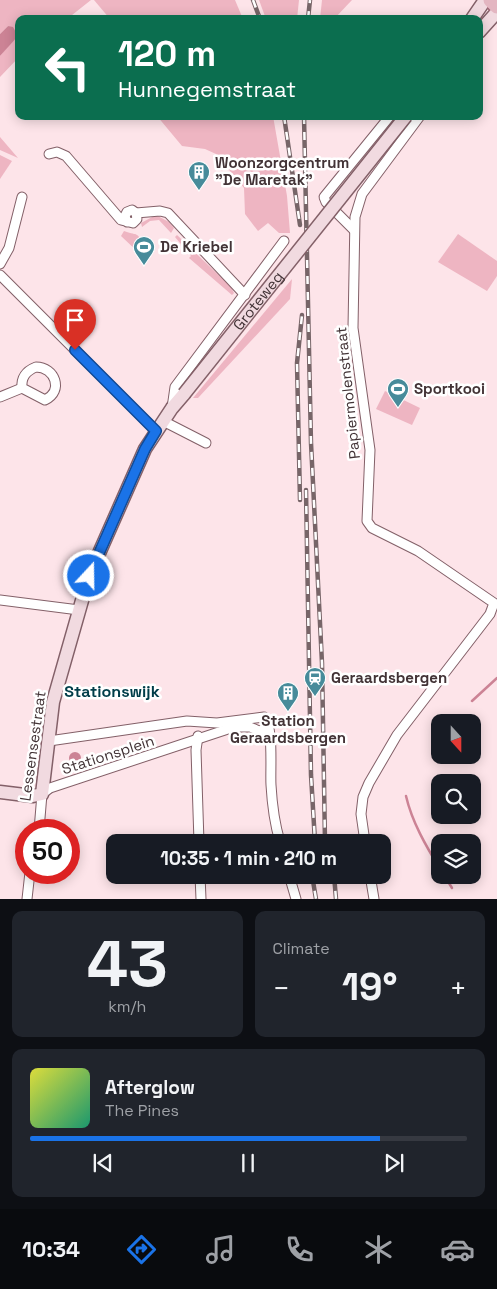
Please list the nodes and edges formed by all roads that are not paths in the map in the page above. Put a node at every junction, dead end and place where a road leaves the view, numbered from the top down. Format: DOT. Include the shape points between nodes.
graph roads {
  1 [pos="485,0"];
  2 [pos="491,0"];
  3 [pos="497,6"];
  4 [pos="497,12"];
  5 [pos="475,15"];
  6 [pos="483,28"];
  7 [pos="387,120"];
  8 [pos="403,120"];
  9 [pos="417,120"];
  10 [pos="49,154"];
  11 [pos="22,198"];
  12 [pos="354,230"];
  13 [pos="284,242"];
  14 [pos="0,264"];
  15 [pos="0,275"];
  16 [pos="245,295"];
  17 [pos="22,388"];
  18 [pos="184,394"];
  19 [pos="0,397"];
  20 [pos="172,408"];
  21 [pos="159,426"];
  22 [pos="206,443"];
  23 [pos="0,600"];
  24 [pos="496,604"];
  25 [pos="79,610"];
  26 [pos="257,717"];
  27 [pos="240,720"];
  28 [pos="182,722"];
  29 [pos="264,730"];
  30 [pos="196,740"];
  31 [pos="49,741"];
  32 [pos="184,744"];
  33 [pos="0,792"];
  34 [pos="42,794"];
  35 [pos="39,819"];
  36 [pos="199,834"];
  37 [pos="279,834"];
  38 [pos="364,834"];
  39 [pos="29,884"];
  40 [pos="200,884"];
  41 [pos="292,884"];
  42 [pos="372,884"];
  43 [pos="27,899"];
  44 [pos="201,899"];
  45 [pos="296,899"];
  46 [pos="374,899"];
  1 -- 5 [label="main road"];
  2 -- 3 [label="main road"];
  4 -- 6 [label="main road"];
  7 -- 12 [label="street" via="324,197"];
  8 -- 18 [label="main road, Groteweg, bridge"];
  9 -- 12 [label="street" via="362,194"];
  10 -- 16 [label="street, Groteweg" via="57,152 66,156 115,214 168,213"];
  11 -- 14 [label="street" via="8,248"];
  12 -- 24 [label="street, Papiermolenstraat" via="355,355 370,450 367,521 372,528 438,563"];
  13 -- 16 [label="street, Groteweg"];
  15 -- 21 [label="street"];
  16 -- 20 [label="street, Groteweg" via="175,387"];
  17 -- 17 [label="street" via="26,372 36,367 51,372 56,388 45,400"];
  17 -- 19 [label="street"];
  18 -- 20 [label="main road, Lessensestraat"];
  20 -- 21 [label="main road, Lessensestraat"];
  21 -- 22 [label="street"];
  21 -- 25 [label="main road, Lessensestraat" via="145,449 102,545"];
  23 -- 25 [label="street"];
  24 -- 38 [label="street, Papiermolenstraat" via="397,735 369,783 361,814"];
  25 -- 31 [label="main road, Lessensestraat" via="53,702"];
  26 -- 27 [label="street, Stationsplein"];
  26 -- 29 [label="street" via="264,717"];
  26 -- 29 [label="street" via="252,722"];
  27 -- 28 [label="street, Stationsplein"];
  27 -- 30 [label="street, Stationsplein" via="204,731"];
  28 -- 31 [label="street, Stationsplein"];
  28 -- 32 [label="street" via="192,732"];
  29 -- 30 [label="street, Stationsplein" via="234,727"];
  29 -- 37 [label="street"];
  30 -- 32 [label="street, Stationsplein"];
  30 -- 36 [label="street"];
  31 -- 34 [label="main road, Lessensestraat"];
  32 -- 34 [label="street, Stationsplein" via="50,788"];
  33 -- 34 [label="main road"];
  34 -- 35 [label="street, Lessensestraat"];
  39 -- 43 [label="street"];
  40 -- 44 [label="street"];
  41 -- 45 [label="street"];
  42 -- 46 [label="street"];
}
